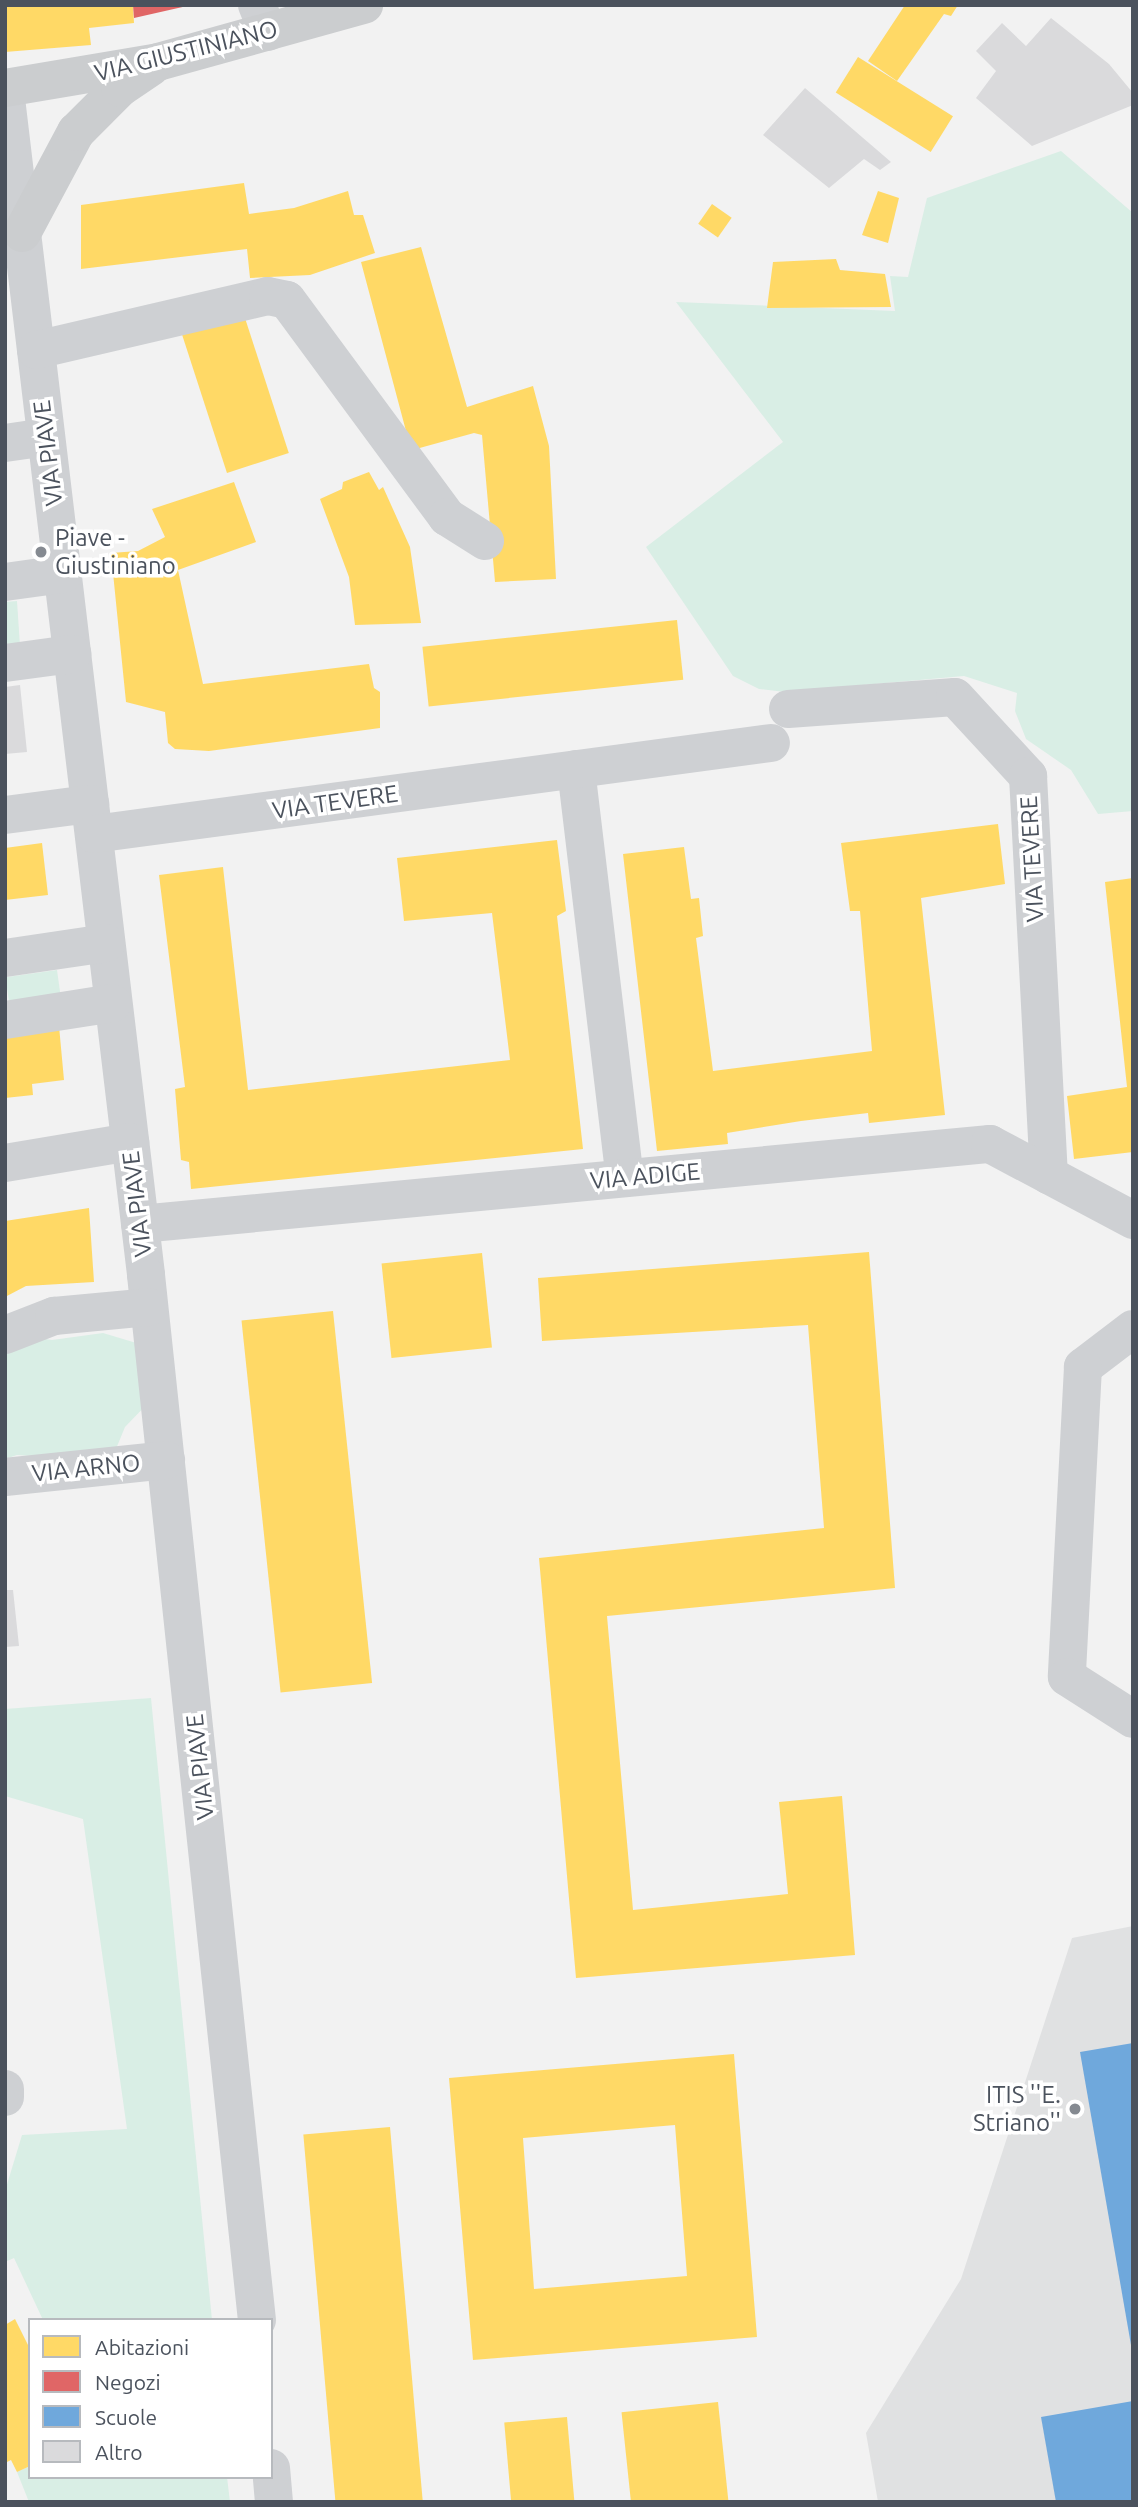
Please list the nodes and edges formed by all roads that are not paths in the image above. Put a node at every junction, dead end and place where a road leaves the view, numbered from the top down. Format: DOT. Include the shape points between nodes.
graph roads {
  1 [pos="333,10"];
  2 [pos="262,18"];
  3 [pos="158,61"];
  4 [pos="5,89"];
  5 [pos="23,233"];
  6 [pos="36,350"];
  7 [pos="46,437"];
  8 [pos="5,443"];
  9 [pos="485,541"];
  10 [pos="63,574"];
  11 [pos="5,582"];
  12 [pos="72,654"];
  13 [pos="5,663"];
  14 [pos="788,709"];
  15 [pos="771,743"];
  16 [pos="576,769"];
  17 [pos="5,814"];
  18 [pos="92,819"];
  19 [pos="106,943"];
  20 [pos="5,958"];
  21 [pos="113,1003"];
  22 [pos="5,1020"];
  23 [pos="130,1142"];
  24 [pos="5,1163"];
  25 [pos="1049,1175"];
  26 [pos="625,1178"];
  27 [pos="1133,1220"];
  28 [pos="140,1224"];
  29 [pos="149,1307"];
  30 [pos="1133,1329"];
  31 [pos="5,1335"];
  32 [pos="166,1460"];
  33 [pos="5,1477"];
  34 [pos="1133,1719"];
  35 [pos="5,2089"];
  36 [pos="5,2097"];
  37 [pos="257,2318"];
  38 [pos="272,2479"];
  39 [pos="274,2502"];
  1 -- 2 [label="main road, VIA GIUSTINIANO"];
  2 -- 3 [label="main road, VIA GIUSTINIANO"];
  3 -- 4 [label="main road, VIA GIUSTINIANO"];
  3 -- 5 [label="main road" via="120,88 76,132"];
  4 -- 5 [label="street, VIA PIAVE"];
  5 -- 6 [label="street, VIA PIAVE"];
  6 -- 7 [label="street, VIA PIAVE"];
  6 -- 9 [label="street" via="268,296 288,300 447,517"];
  7 -- 8 [label="street"];
  7 -- 10 [label="street, VIA PIAVE"];
  10 -- 11 [label="street"];
  10 -- 12 [label="street, VIA PIAVE"];
  12 -- 13 [label="street"];
  12 -- 18 [label="street, VIA PIAVE"];
  14 -- 25 [label="street, VIA TEVERE" via="955,697 1028,776"];
  15 -- 16 [label="street, VIA TEVERE"];
  16 -- 18 [label="street, VIA TEVERE"];
  16 -- 26 [label="street"];
  17 -- 18 [label="street, VIA TEVERE"];
  18 -- 19 [label="street, VIA PIAVE"];
  19 -- 20 [label="street"];
  19 -- 21 [label="street, VIA PIAVE"];
  21 -- 22 [label="street"];
  21 -- 23 [label="street, VIA PIAVE"];
  23 -- 24 [label="street"];
  23 -- 28 [label="street, VIA PIAVE"];
  25 -- 26 [label="street, VIA ADIGE" via="990,1144"];
  25 -- 27 [label="street, VIA ADIGE"];
  26 -- 28 [label="street, VIA ADIGE"];
  28 -- 29 [label="street, VIA PIAVE"];
  29 -- 31 [label="street" via="54,1316"];
  29 -- 32 [label="street, VIA PIAVE"];
  30 -- 34 [label="street" via="1083,1367 1067,1677"];
  32 -- 33 [label="street, VIA ARNO"];
  32 -- 37 [label="street, VIA PIAVE"];
  35 -- 36 [label="street"];
  38 -- 39 [label="street"];
}
